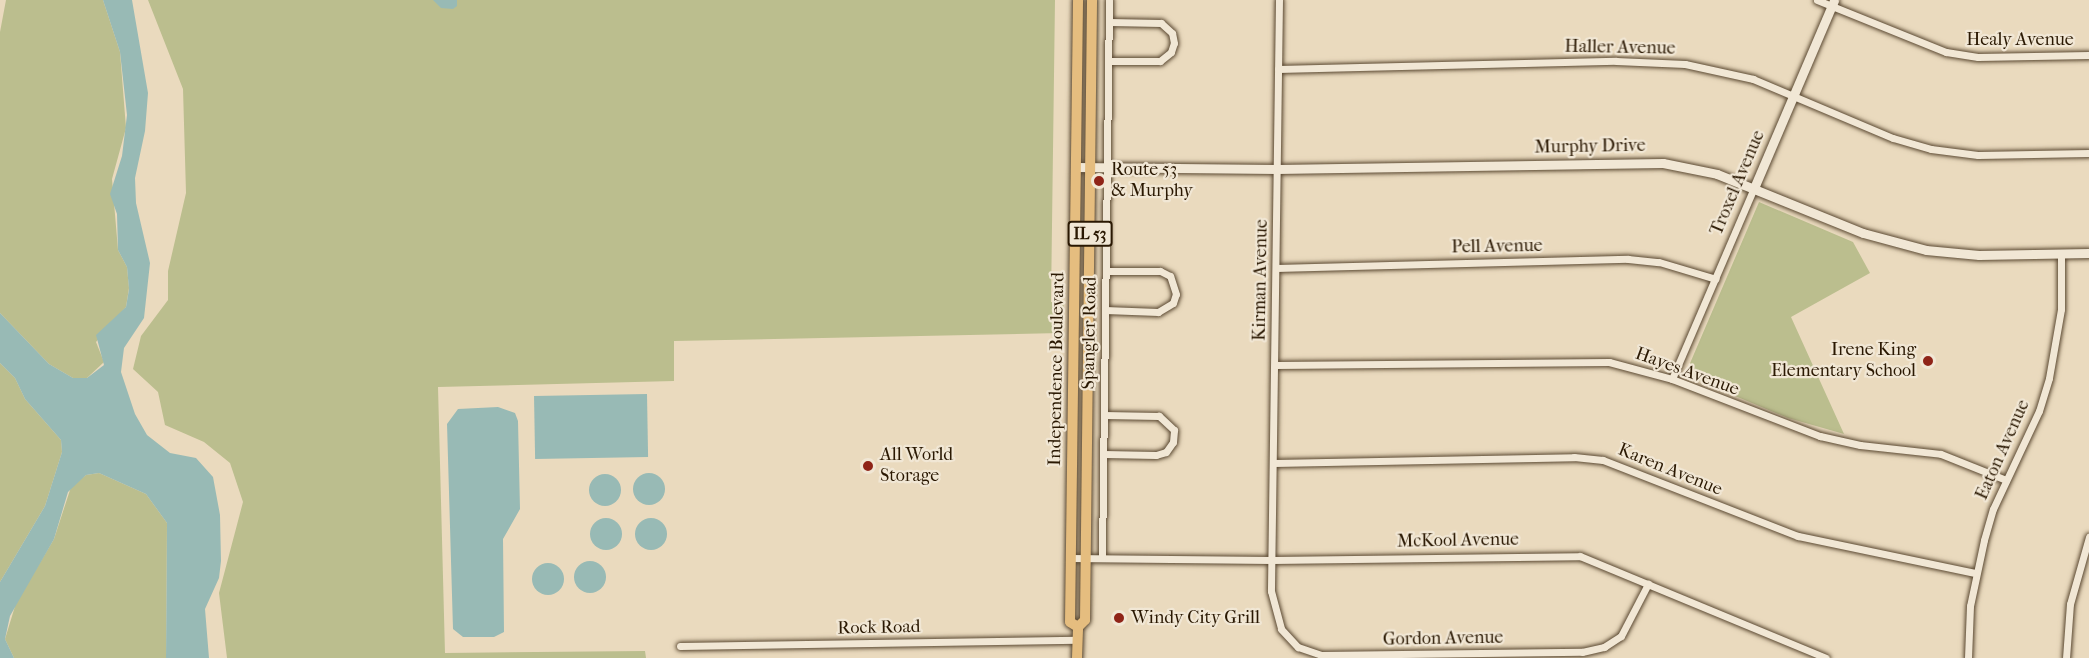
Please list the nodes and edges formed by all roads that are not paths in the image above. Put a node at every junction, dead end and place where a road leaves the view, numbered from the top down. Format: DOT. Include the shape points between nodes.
graph roads {
  1 [pos="1078,0"];
  2 [pos="1092,0"];
  3 [pos="1109,0"];
  4 [pos="1279,0"];
  5 [pos="1817,0"];
  6 [pos="1833,3"];
  7 [pos="1108,22"];
  8 [pos="2089,55"];
  9 [pos="1108,61"];
  10 [pos="1278,69"];
  11 [pos="1793,96"];
  12 [pos="2089,153"];
  13 [pos="1076,167"];
  14 [pos="1091,167"];
  15 [pos="1107,167"];
  16 [pos="1277,169"];
  17 [pos="1755,189"];
  18 [pos="2089,253"];
  19 [pos="2061,254"];
  20 [pos="1276,268"];
  21 [pos="1106,271"];
  22 [pos="1716,279"];
  23 [pos="1105,310"];
  24 [pos="1275,365"];
  25 [pos="1672,379"];
  26 [pos="1104,414"];
  27 [pos="1104,454"];
  28 [pos="1274,463"];
  29 [pos="2006,480"];
  30 [pos="2089,537"];
  31 [pos="1071,558"];
  32 [pos="1086,558"];
  33 [pos="1102,558"];
  34 [pos="1272,560"];
  35 [pos="1975,573"];
  36 [pos="1648,584"];
  37 [pos="1078,627"];
  38 [pos="1077,640"];
  39 [pos="680,646"];
  40 [pos="1077,658"];
  41 [pos="1826,658"];
  42 [pos="1968,658"];
  43 [pos="2066,658"];
  1 -- 13 [label="main road, Independence Boulevard / IL 53"];
  2 -- 14 [label="main road, Independence Boulevard / IL 53"];
  3 -- 7 [label="street, Spangler Road"];
  4 -- 10 [label="street, Kirman Avenue"];
  5 -- 6 [label="street, Healy Avenue"];
  6 -- 8 [label="street, Healy Avenue" via="1946,52 1978,57"];
  6 -- 11 [label="street, Troxel Avenue"];
  7 -- 9 [label="street, Spangler Road"];
  7 -- 9 [label="street" via="1161,23 1169,29 1174,43 1171,52 1160,61"];
  9 -- 15 [label="street, Spangler Road"];
  10 -- 11 [label="street, Haller Avenue" via="1652,61 1731,73"];
  10 -- 16 [label="street, Kirman Avenue"];
  11 -- 12 [label="street, Haller Avenue" via="1893,138 1931,149 1978,155"];
  11 -- 17 [label="street, Troxel Avenue"];
  13 -- 14 [label="street, Murphy Drive"];
  13 -- 31 [label="main road, Independence Boulevard / IL 53"];
  14 -- 15 [label="street, Murphy Drive"];
  14 -- 32 [label="main road, Independence Boulevard / IL 53"];
  15 -- 16 [label="street, Murphy Drive"];
  15 -- 21 [label="street, Spangler Road"];
  16 -- 17 [label="street, Murphy Drive" via="1645,162 1694,168"];
  16 -- 20 [label="street, Kirman Avenue"];
  17 -- 19 [label="street, Murphy Drive" via="1863,233 1917,248 1979,255"];
  17 -- 22 [label="street, Troxel Avenue"];
  18 -- 19 [label="street, Murphy Drive"];
  19 -- 29 [label="street, Eaton Avenue" via="2061,309 2049,378 2039,411"];
  20 -- 22 [label="street, Pell Avenue" via="1628,259 1659,262"];
  20 -- 24 [label="street, Kirman Avenue"];
  21 -- 23 [label="street, Spangler Road"];
  21 -- 23 [label="street" via="1160,271 1170,276 1176,294 1173,303 1158,312"];
  22 -- 25 [label="street, Troxel Avenue"];
  23 -- 26 [label="street, Spangler Road"];
  24 -- 25 [label="street, Hayes Avenue" via="1576,360 1628,366"];
  24 -- 28 [label="street, Kirman Avenue"];
  25 -- 29 [label="street, Hayes Avenue" via="1811,434 1860,445 1941,454"];
  26 -- 27 [label="street, Spangler Road"];
  26 -- 27 [label="street" via="1159,416 1174,430 1173,442 1166,452"];
  27 -- 33 [label="street, Spangler Road"];
  28 -- 34 [label="street, Kirman Avenue"];
  28 -- 35 [label="street, Karen Avenue" via="1574,457 1603,460 1806,538"];
  29 -- 35 [label="street, Eaton Avenue" via="1993,509"];
  30 -- 43 [label="street" via="2070,604"];
  31 -- 32 [label="street, McKool Avenue"];
  31 -- 37 [label="main road, Independence Boulevard / IL 53" via="1070,622"];
  32 -- 33 [label="street, McKool Avenue"];
  32 -- 37 [label="main road, Independence Boulevard / IL 53" via="1085,620"];
  33 -- 34 [label="street, McKool Avenue"];
  34 -- 36 [label="street, McKool Avenue" via="1564,555 1591,560"];
  34 -- 36 [label="street, Gordon Avenue" via="1273,608 1281,629 1298,647 1321,655 1593,650 1614,642 1627,630"];
  35 -- 42 [label="street, Eaton Avenue"];
  36 -- 41 [label="street, McKool Avenue"];
  37 -- 38 [label="main road, Independence Boulevard / IL 53"];
  38 -- 39 [label="street, Rock Road"];
  38 -- 40 [label="main road, Independence Boulevard / IL 53"];
}
